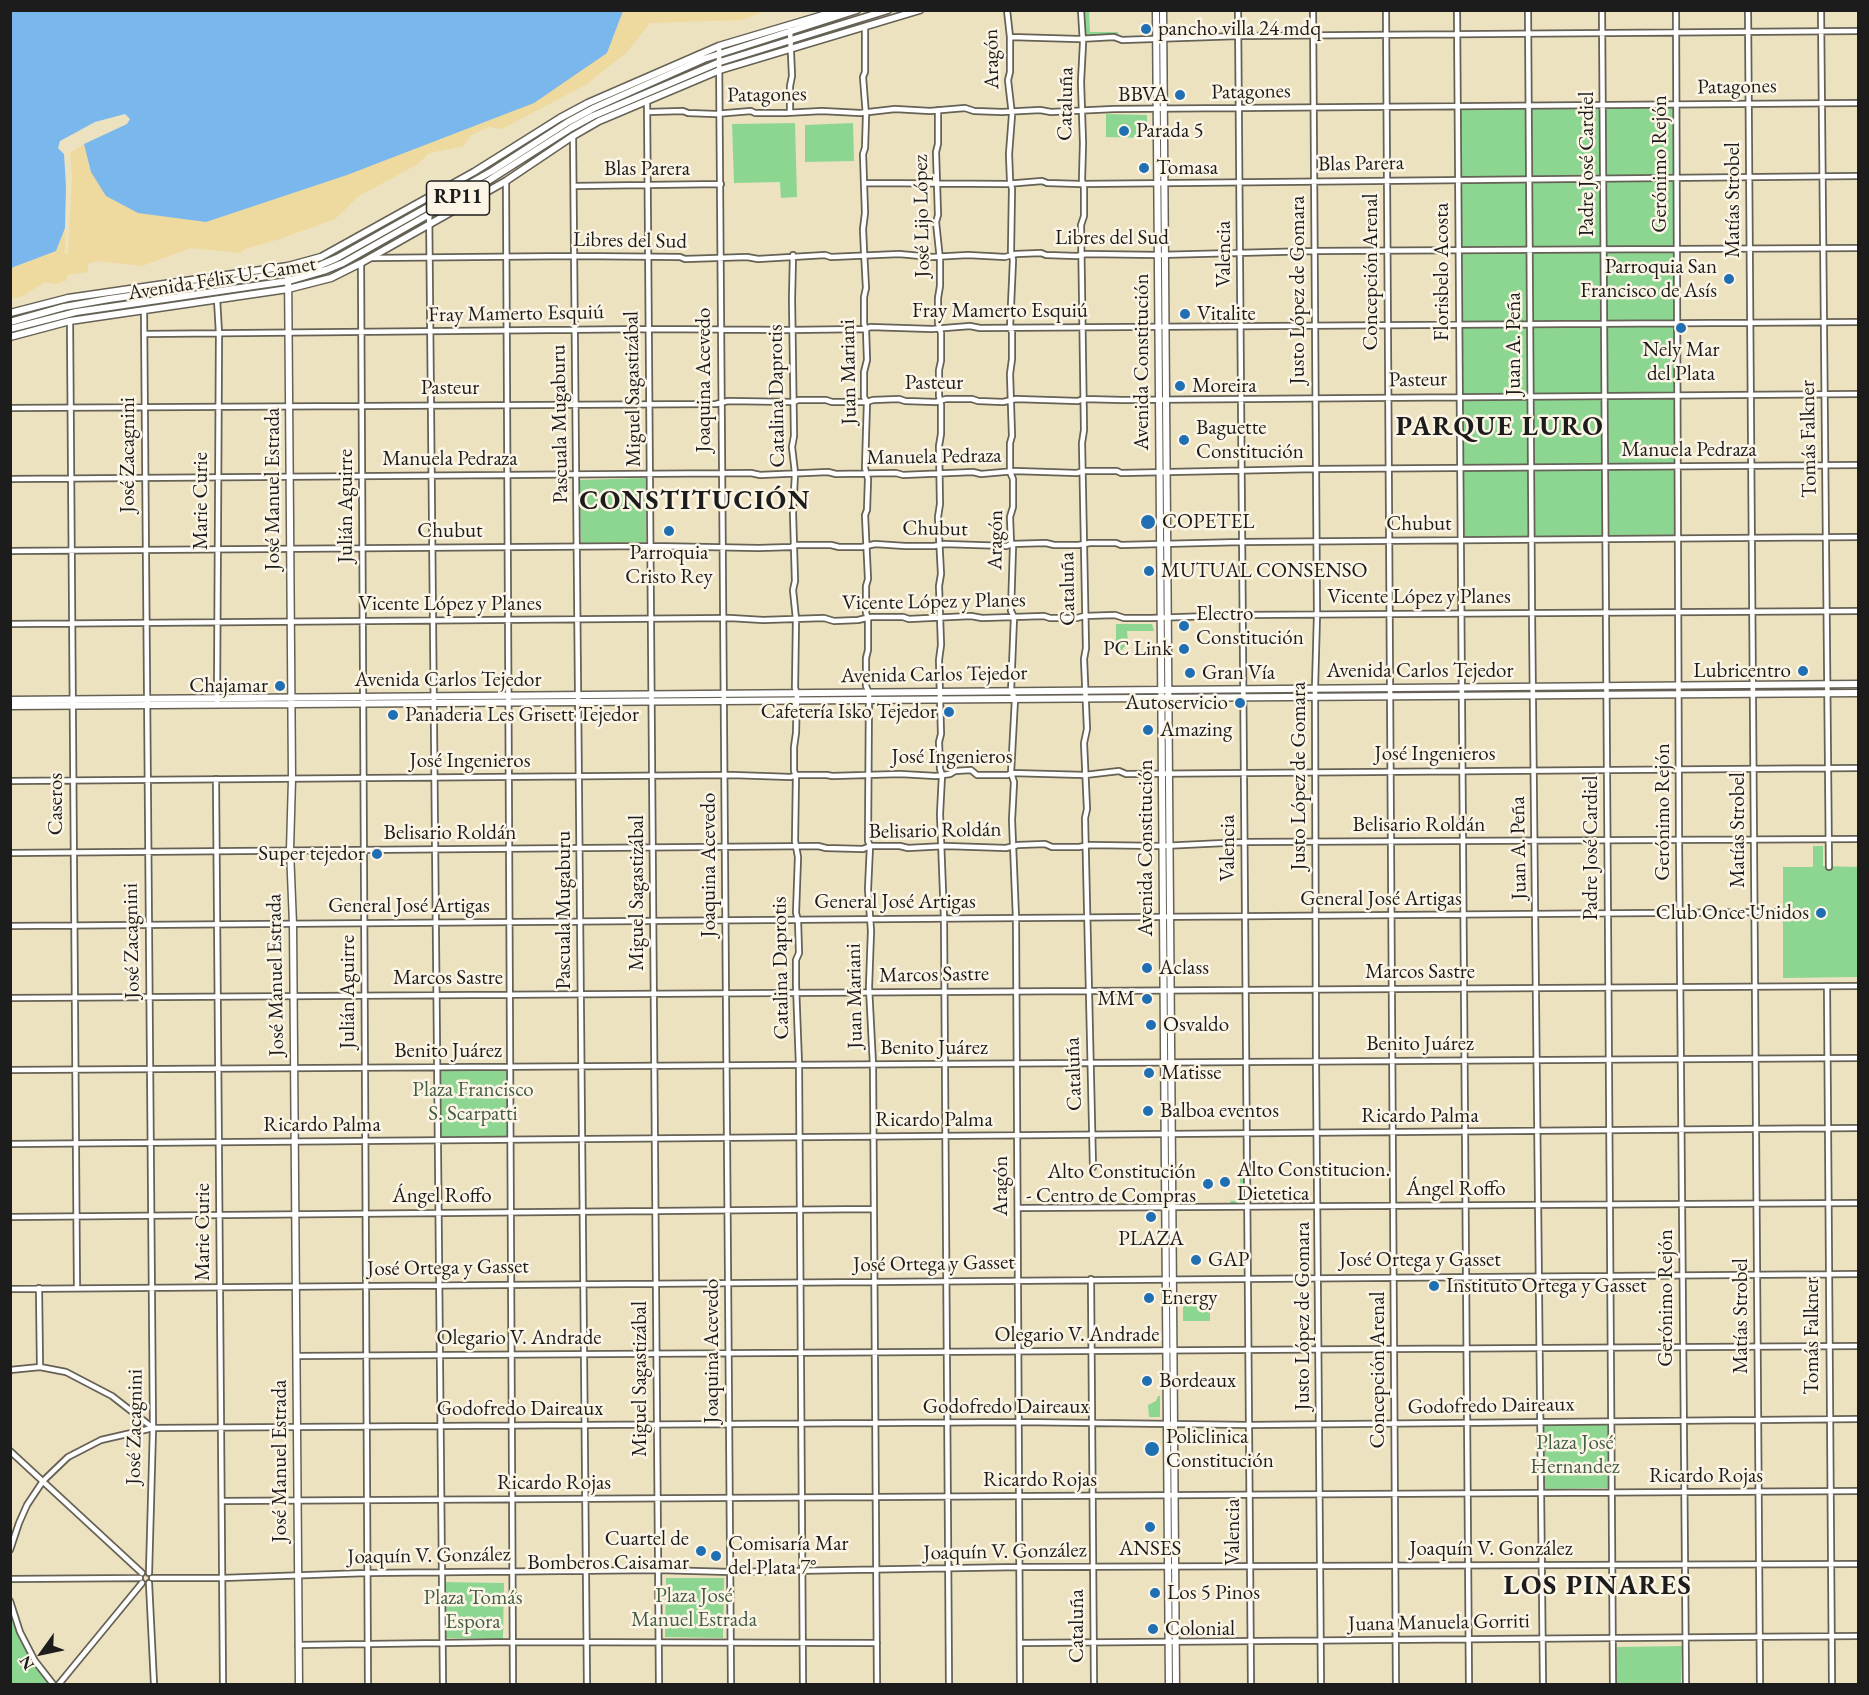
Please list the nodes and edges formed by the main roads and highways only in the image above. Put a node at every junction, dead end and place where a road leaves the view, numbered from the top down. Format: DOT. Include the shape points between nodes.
graph roads {
  1 [pos="840,10"];
  2 [pos="857,10"];
  3 [pos="888,10"];
  4 [pos="920,10"];
  5 [pos="1156,10"];
  6 [pos="1163,10"];
  7 [pos="1160,39"];
  8 [pos="720,58"];
  9 [pos="288,266"];
  10 [pos="288,277"];
  11 [pos="288,289"];
  12 [pos="10,313"];
  13 [pos="10,322"];
  14 [pos="10,329"];
  15 [pos="10,337"];
  16 [pos="1858,684"];
  17 [pos="1165,689"];
  18 [pos="1858,693"];
  19 [pos="869,696"];
  20 [pos="1165,699"];
  21 [pos="10,700"];
  22 [pos="291,701"];
  23 [pos="73,702"];
  24 [pos="10,706"];
  25 [pos="1172,1641"];
  26 [pos="299,1684"];
  27 [pos="1169,1684"];
  28 [pos="1176,1684"];
  1 -- 9 [label="main road, Avenida Félix U. Camet" via="719,46 574,110 474,172 333,251"];
  2 -- 8 [label="main road, Avenida Félix U. Camet / RP11"];
  3 -- 8 [label="main road, Avenida Félix U. Camet / RP11"];
  4 -- 11 [label="main road, Avenida Félix U. Camet" via="720,70 599,121 506,181 361,263 331,278"];
  5 -- 7 [label="main road, Avenida Constitución"];
  6 -- 7 [label="main road, Avenida Constitución"];
  7 -- 17 [label="main road, Avenida Constitución"];
  8 -- 10 [label="main road, Avenida Félix U. Camet / RP11" via="578,116 492,171 337,258"];
  8 -- 10 [label="main road, Avenida Félix U. Camet / RP11" via="581,122 488,181 343,263 308,277"];
  9 -- 10 [label="main road, José Manuel Estrada"];
  9 -- 12 [label="main road, Avenida Félix U. Camet" via="79,296"];
  10 -- 11 [label="main road, José Manuel Estrada"];
  10 -- 13 [label="main road, Avenida Félix U. Camet / RP11" via="109,299"];
  10 -- 14 [label="main road, Avenida Félix U. Camet / RP11" via="76,312"];
  11 -- 15 [label="main road, Avenida Félix U. Camet" via="70,321"];
  11 -- 22 [label="main road, José Manuel Estrada"];
  16 -- 17 [label="main road, Avenida Carlos Tejedor"];
  17 -- 19 [label="main road, Avenida Carlos Tejedor"];
  17 -- 20 [label="main road, Avenida Constitución"];
  18 -- 20 [label="main road, Avenida Carlos Tejedor"];
  19 -- 20 [label="main road, Avenida Carlos Tejedor" via="941,700"];
  19 -- 22 [label="main road, Avenida Carlos Tejedor"];
  20 -- 25 [label="main road, Avenida Constitución"];
  21 -- 23 [label="main road, Avenida Carlos Tejedor"];
  22 -- 23 [label="main road, Avenida Carlos Tejedor"];
  22 -- 26 [label="main road, José Manuel Estrada"];
  23 -- 24 [label="main road, Avenida Carlos Tejedor"];
  25 -- 27 [label="main road, Avenida Constitución"];
  25 -- 28 [label="main road, Avenida Constitución"];
}
